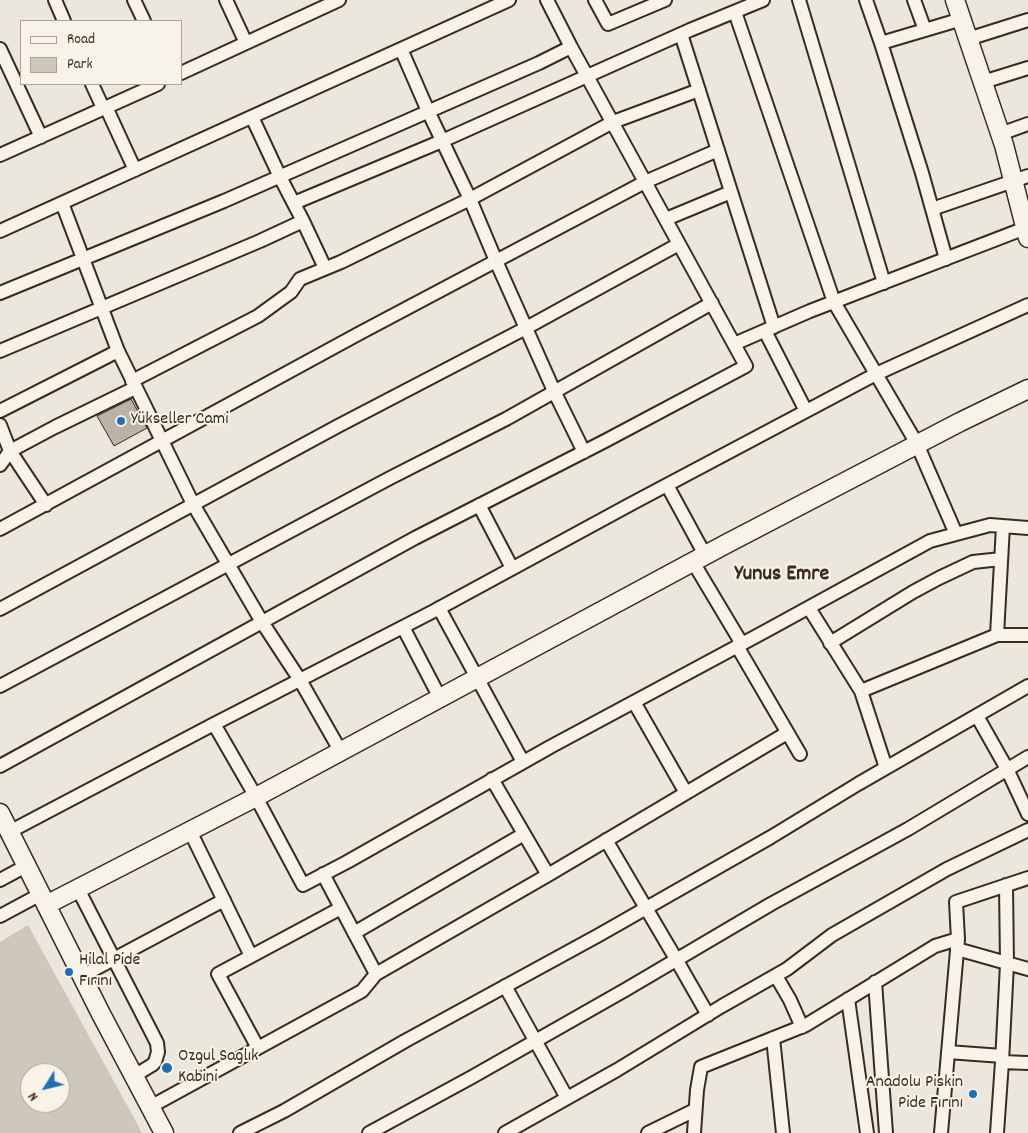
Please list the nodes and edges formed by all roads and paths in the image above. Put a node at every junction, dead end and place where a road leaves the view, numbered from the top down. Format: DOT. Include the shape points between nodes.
graph roads {
  1 [pos="55,0"];
  2 [pos="134,0"];
  3 [pos="226,0"];
  4 [pos="339,0"];
  5 [pos="509,0"];
  6 [pos="595,0"];
  7 [pos="665,0"];
  8 [pos="763,0"];
  9 [pos="799,0"];
  10 [pos="866,0"];
  11 [pos="914,0"];
  12 [pos="955,0"];
  13 [pos="552,2"];
  14 [pos="487,4"];
  15 [pos="312,6"];
  16 [pos="735,12"];
  17 [pos="962,19"];
  18 [pos="64,20"];
  19 [pos="144,20"];
  20 [pos="1028,20"];
  21 [pos="925,30"];
  22 [pos="681,34"];
  23 [pos="968,38"];
  24 [pos="246,43"];
  25 [pos="882,43"];
  26 [pos="571,47"];
  27 [pos="0,49"];
  28 [pos="401,50"];
  29 [pos="1028,68"];
  30 [pos="182,73"];
  31 [pos="588,76"];
  32 [pos="983,82"];
  33 [pos="93,85"];
  34 [pos="156,85"];
  35 [pos="698,90"];
  36 [pos="105,108"];
  37 [pos="428,112"];
  38 [pos="252,117"];
  39 [pos="613,122"];
  40 [pos="1028,124"];
  41 [pos="1000,134"];
  42 [pos="41,137"];
  43 [pos="442,141"];
  44 [pos="718,150"];
  45 [pos="0,155"];
  46 [pos="135,170"];
  47 [pos="280,177"];
  48 [pos="1021,179"];
  49 [pos="645,182"];
  50 [pos="731,192"];
  51 [pos="470,198"];
  52 [pos="62,203"];
  53 [pos="294,203"];
  54 [pos="932,209"];
  55 [pos="666,219"];
  56 [pos="303,220"];
  57 [pos="0,231"];
  58 [pos="1027,231"];
  59 [pos="679,244"];
  60 [pos="83,259"];
  61 [pos="946,259"];
  62 [pos="496,261"];
  63 [pos="326,268"];
  64 [pos="884,283"];
  65 [pos="0,293"];
  66 [pos="834,302"];
  67 [pos="712,303"];
  68 [pos="1028,305"];
  69 [pos="102,309"];
  70 [pos="526,328"];
  71 [pos="769,329"];
  72 [pos="734,344"];
  73 [pos="0,351"];
  74 [pos="118,351"];
  75 [pos="876,374"];
  76 [pos="134,384"];
  77 [pos="1028,389"];
  78 [pos="554,391"];
  79 [pos="0,410"];
  80 [pos="806,411"];
  81 [pos="0,425"];
  82 [pos="162,441"];
  83 [pos="917,444"];
  84 [pos="10,451"];
  85 [pos="584,452"];
  86 [pos="0,465"];
  87 [pos="667,485"];
  88 [pos="193,504"];
  89 [pos="46,505"];
  90 [pos="479,505"];
  91 [pos="1003,526"];
  92 [pos="1028,528"];
  93 [pos="0,529"];
  94 [pos="956,534"];
  95 [pos="699,558"];
  96 [pos="1001,559"];
  97 [pos="228,565"];
  98 [pos="512,568"];
  99 [pos="0,608"];
  100 [pos="439,608"];
  101 [pos="808,608"];
  102 [pos="262,622"];
  103 [pos="403,627"];
  104 [pos="997,635"];
  105 [pos="1028,635"];
  106 [pos="830,643"];
  107 [pos="740,645"];
  108 [pos="477,678"];
  109 [pos="300,680"];
  110 [pos="0,686"];
  111 [pos="1028,686"];
  112 [pos="861,691"];
  113 [pos="440,698"];
  114 [pos="634,702"];
  115 [pos="977,716"];
  116 [pos="214,724"];
  117 [pos="787,733"];
  118 [pos="341,752"];
  119 [pos="800,754"];
  120 [pos="1028,757"];
  121 [pos="523,762"];
  122 [pos="0,766"];
  123 [pos="886,768"];
  124 [pos="1008,769"];
  125 [pos="492,780"];
  126 [pos="686,793"];
  127 [pos="256,797"];
  128 [pos="0,813"];
  129 [pos="1028,814"];
  130 [pos="1028,830"];
  131 [pos="190,831"];
  132 [pos="9,832"];
  133 [pos="524,834"];
  134 [pos="606,840"];
  135 [pos="26,866"];
  136 [pos="323,874"];
  137 [pos="548,875"];
  138 [pos="1028,878"];
  139 [pos="0,880"];
  140 [pos="1006,885"];
  141 [pos="78,889"];
  142 [pos="44,900"];
  143 [pos="224,900"];
  144 [pos="341,908"];
  145 [pos="646,908"];
  146 [pos="0,916"];
  147 [pos="354,933"];
  148 [pos="957,944"];
  149 [pos="251,956"];
  150 [pos="114,959"];
  151 [pos="676,960"];
  152 [pos="1007,964"];
  153 [pos="1028,969"];
  154 [pos="376,974"];
  155 [pos="82,976"];
  156 [pos="776,976"];
  157 [pos="875,982"];
  158 [pos="505,986"];
  159 [pos="848,999"];
  160 [pos="708,1015"];
  161 [pos="802,1027"];
  162 [pos="774,1038"];
  163 [pos="536,1041"];
  164 [pos="258,1048"];
  165 [pos="948,1052"];
  166 [pos="1002,1059"];
  167 [pos="1028,1063"];
  168 [pos="134,1076"];
  169 [pos="568,1098"];
  170 [pos="150,1107"];
  171 [pos="695,1110"];
  172 [pos="164,1133"];
  173 [pos="240,1133"];
  174 [pos="369,1133"];
  175 [pos="505,1133"];
  176 [pos="648,1133"];
  177 [pos="694,1133"];
  178 [pos="784,1133"];
  179 [pos="866,1133"];
  180 [pos="886,1133"];
  181 [pos="941,1133"];
  182 [pos="997,1133"];
  1 -- 18 [label="street"];
  2 -- 19 [label="street"];
  3 -- 24 [label="street"];
  4 -- 15 [label="street"];
  5 -- 14 [label="street"];
  6 -- 7 [label="street" via="608,24"];
  8 -- 16 [label="street"];
  9 -- 64 [label="street"];
  10 -- 25 [label="street"];
  11 -- 21 [label="street"];
  12 -- 17 [label="main road"];
  13 -- 26 [label="street"];
  14 -- 28 [label="street"];
  15 -- 24 [label="street"];
  16 -- 22 [label="street"];
  16 -- 66 [label="street"];
  17 -- 21 [label="street"];
  17 -- 23 [label="main road"];
  20 -- 23 [label="street"];
  21 -- 25 [label="street"];
  22 -- 31 [label="street"];
  22 -- 35 [label="street"];
  23 -- 32 [label="main road"];
  24 -- 30 [label="street"];
  25 -- 54 [label="street"];
  26 -- 31 [label="street"];
  26 -- 37 [label="street"];
  27 -- 42 [label="street"];
  28 -- 37 [label="street"];
  28 -- 38 [label="street"];
  29 -- 32 [label="street"];
  31 -- 39 [label="street"];
  31 -- 43 [label="street"];
  32 -- 41 [label="main road"];
  33 -- 36 [label="street"];
  34 -- 36 [label="street"];
  35 -- 39 [label="street"];
  35 -- 44 [label="street"];
  36 -- 42 [label="street"];
  36 -- 46 [label="street"];
  37 -- 43 [label="street"];
  37 -- 47 [label="street"];
  38 -- 46 [label="street"];
  38 -- 47 [label="street"];
  39 -- 49 [label="street"];
  39 -- 51 [label="street"];
  40 -- 41 [label="street"];
  41 -- 48 [label="main road"];
  42 -- 45 [label="street"];
  43 -- 51 [label="street"];
  43 -- 53 [label="street"];
  44 -- 49 [label="street"];
  44 -- 50 [label="street"];
  46 -- 52 [label="street"];
  47 -- 53 [label="street"];
  47 -- 60 [label="street"];
  48 -- 54 [label="street"];
  48 -- 58 [label="main road"];
  49 -- 55 [label="street"];
  49 -- 62 [label="street"];
  50 -- 55 [label="street"];
  50 -- 71 [label="street"];
  51 -- 62 [label="street"];
  51 -- 63 [label="street"];
  52 -- 57 [label="street"];
  52 -- 60 [label="street"];
  53 -- 56 [label="street"];
  54 -- 61 [label="street"];
  55 -- 59 [label="street"];
  56 -- 63 [label="street"];
  56 -- 69 [label="street" via="260,242"];
  58 -- 61 [label="street"];
  59 -- 67 [label="street"];
  59 -- 70 [label="street"];
  60 -- 65 [label="street"];
  60 -- 69 [label="street"];
  61 -- 64 [label="street"];
  62 -- 70 [label="street"];
  62 -- 82 [label="street"];
  63 -- 76 [label="street" via="300,279 291,292 258,316"];
  64 -- 66 [label="street"];
  66 -- 71 [label="street"];
  66 -- 75 [label="street"];
  67 -- 72 [label="street"];
  67 -- 78 [label="street"];
  68 -- 75 [label="street"];
  69 -- 73 [label="street"];
  69 -- 74 [label="street"];
  70 -- 78 [label="street"];
  70 -- 88 [label="street"];
  71 -- 72 [label="street"];
  71 -- 80 [label="street"];
  72 -- 85 [label="street" via="746,366"];
  74 -- 76 [label="street"];
  74 -- 79 [label="street"];
  75 -- 80 [label="street"];
  75 -- 83 [label="street"];
  76 -- 82 [label="street"];
  76 -- 84 [label="street"];
  77 -- 83 [label="main road"];
  78 -- 85 [label="street"];
  78 -- 97 [label="street"];
  80 -- 87 [label="street"];
  81 -- 84 [label="street"];
  82 -- 88 [label="street"];
  82 -- 89 [label="street"];
  83 -- 94 [label="street"];
  83 -- 95 [label="main road"];
  84 -- 86 [label="street"];
  84 -- 89 [label="street"];
  85 -- 90 [label="street"];
  87 -- 95 [label="street"];
  87 -- 98 [label="street"];
  88 -- 97 [label="street"];
  88 -- 99 [label="street"];
  89 -- 93 [label="street"];
  90 -- 98 [label="street"];
  90 -- 102 [label="street"];
  91 -- 92 [label="street"];
  91 -- 94 [label="street" via="990,525"];
  91 -- 96 [label="street"];
  94 -- 101 [label="street" via="930,541"];
  95 -- 107 [label="street"];
  95 -- 108 [label="main road"];
  96 -- 104 [label="street"];
  96 -- 106 [label="street" via="973,562 939,578"];
  97 -- 102 [label="street"];
  97 -- 110 [label="street"];
  98 -- 100 [label="street"];
  100 -- 103 [label="street"];
  100 -- 108 [label="street"];
  101 -- 106 [label="street"];
  101 -- 107 [label="street"];
  102 -- 109 [label="street"];
  102 -- 122 [label="street"];
  103 -- 109 [label="street"];
  103 -- 113 [label="street"];
  104 -- 105 [label="street"];
  104 -- 112 [label="street"];
  106 -- 112 [label="street"];
  107 -- 114 [label="street"];
  107 -- 117 [label="street"];
  108 -- 113 [label="main road"];
  108 -- 121 [label="street"];
  109 -- 116 [label="street"];
  109 -- 118 [label="street"];
  111 -- 115 [label="street"];
  112 -- 123 [label="street"];
  113 -- 118 [label="main road"];
  114 -- 121 [label="street"];
  114 -- 126 [label="street"];
  115 -- 123 [label="street"];
  115 -- 124 [label="street"];
  116 -- 127 [label="street"];
  116 -- 132 [label="street"];
  117 -- 119 [label="street"];
  117 -- 126 [label="street"];
  118 -- 127 [label="main road"];
  120 -- 124 [label="street"];
  121 -- 125 [label="street"];
  123 -- 145 [label="street"];
  124 -- 129 [label="street"];
  124 -- 151 [label="street"];
  125 -- 133 [label="street"];
  125 -- 136 [label="street"];
  126 -- 134 [label="street"];
  127 -- 131 [label="main road"];
  127 -- 136 [label="street" via="304,885"];
  128 -- 132 [label="main road"];
  130 -- 156 [label="street" via="946,869 832,935"];
  131 -- 141 [label="main road"];
  131 -- 143 [label="street"];
  132 -- 135 [label="main road"];
  133 -- 137 [label="street"];
  133 -- 147 [label="street"];
  134 -- 137 [label="street"];
  134 -- 145 [label="street"];
  135 -- 139 [label="street"];
  135 -- 142 [label="main road"];
  136 -- 144 [label="street"];
  137 -- 154 [label="street"];
  138 -- 140 [label="street"];
  140 -- 148 [label="street" via="956,902"];
  140 -- 152 [label="street"];
  141 -- 142 [label="main road"];
  141 -- 150 [label="street"];
  142 -- 146 [label="street"];
  142 -- 155 [label="main road"];
  143 -- 149 [label="street"];
  143 -- 150 [label="street"];
  144 -- 147 [label="street"];
  144 -- 149 [label="street"];
  145 -- 151 [label="street"];
  145 -- 158 [label="street"];
  147 -- 154 [label="street"];
  148 -- 152 [label="street"];
  148 -- 157 [label="street" via="935,946"];
  148 -- 165 [label="street"];
  149 -- 164 [label="street" via="218,974"];
  150 -- 155 [label="street"];
  150 -- 168 [label="street" via="158,1048 152,1065"];
  151 -- 160 [label="street"];
  151 -- 163 [label="street"];
  152 -- 153 [label="street"];
  152 -- 166 [label="street"];
  154 -- 164 [label="street" via="362,991"];
  155 -- 168 [label="main road"];
  156 -- 160 [label="street"];
  156 -- 161 [label="street"];
  157 -- 159 [label="street"];
  157 -- 180 [label="street"];
  158 -- 163 [label="street"];
  158 -- 173 [label="street"];
  159 -- 161 [label="street"];
  159 -- 179 [label="street"];
  160 -- 169 [label="street"];
  161 -- 162 [label="street"];
  162 -- 171 [label="street" via="701,1067"];
  162 -- 178 [label="street"];
  163 -- 169 [label="street"];
  163 -- 174 [label="street"];
  164 -- 170 [label="street"];
  165 -- 166 [label="street"];
  165 -- 181 [label="street"];
  166 -- 167 [label="street"];
  166 -- 182 [label="street"];
  168 -- 170 [label="main road"];
  169 -- 175 [label="street"];
  170 -- 172 [label="main road"];
  171 -- 176 [label="street"];
  171 -- 177 [label="street"];
}
